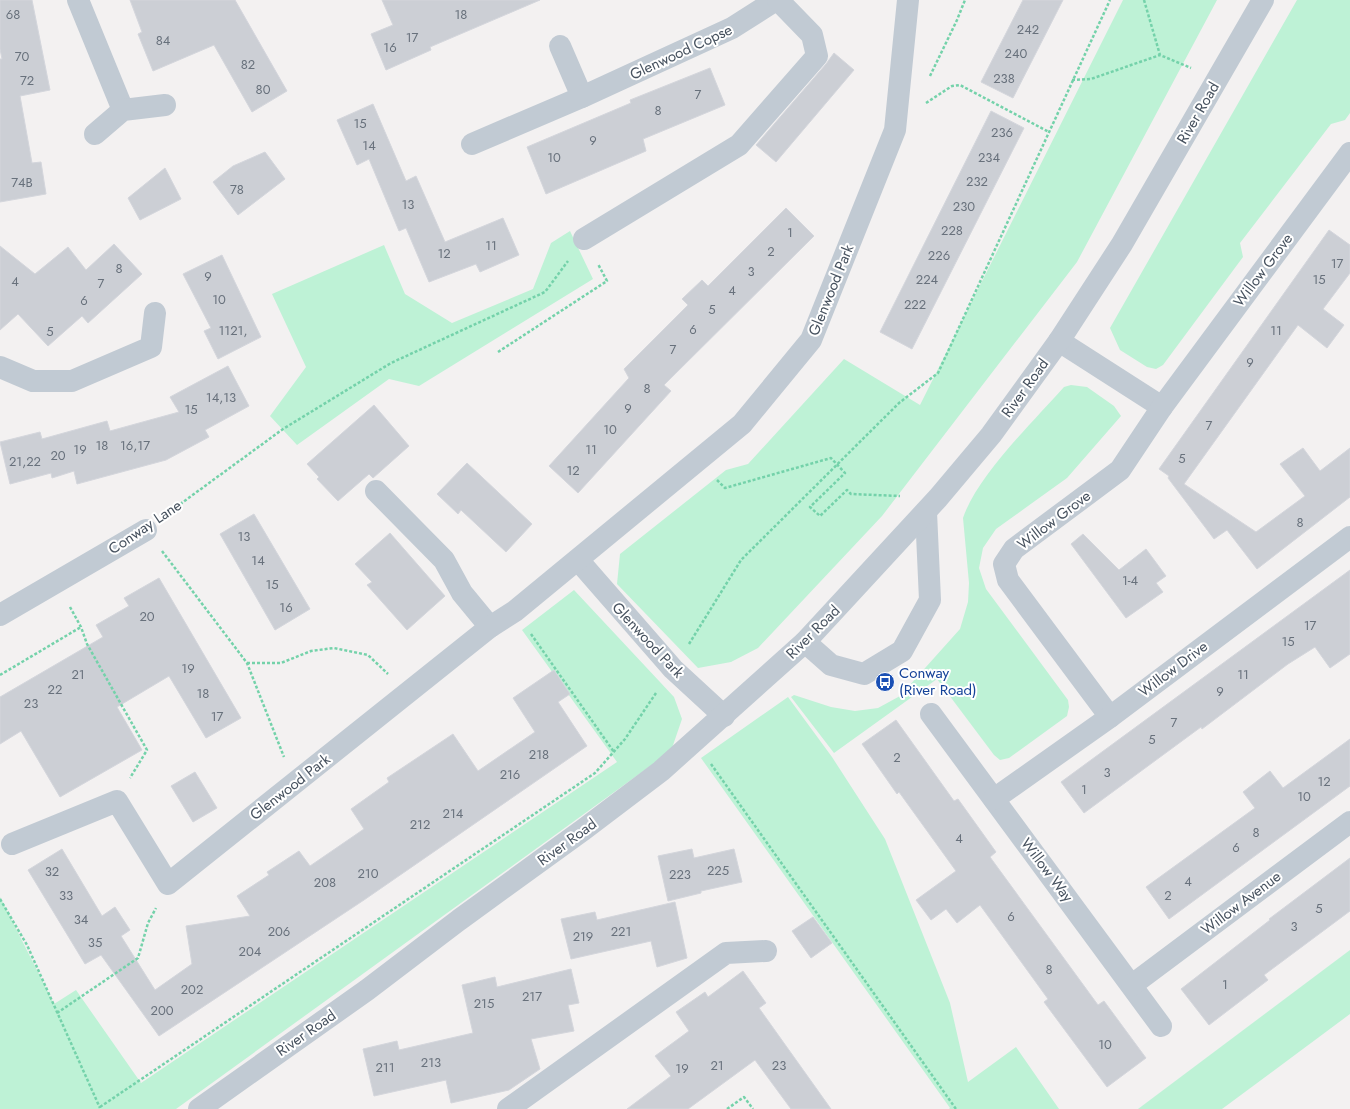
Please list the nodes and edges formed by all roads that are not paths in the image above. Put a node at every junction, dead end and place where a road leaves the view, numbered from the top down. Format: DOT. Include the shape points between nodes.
graph roads {
  1 [pos="78,0"];
  2 [pos="777,0"];
  3 [pos="908,0"];
  4 [pos="1263,0"];
  5 [pos="560,46"];
  6 [pos="582,97"];
  7 [pos="165,105"];
  8 [pos="123,110"];
  9 [pos="95,134"];
  10 [pos="472,144"];
  11 [pos="1350,153"];
  12 [pos="584,239"];
  13 [pos="155,313"];
  14 [pos="1060,341"];
  15 [pos="0,367"];
  16 [pos="1162,407"];
  17 [pos="376,491"];
  18 [pos="932,505"];
  19 [pos="146,530"];
  20 [pos="1350,537"];
  21 [pos="578,560"];
  22 [pos="0,615"];
  23 [pos="490,627"];
  24 [pos="805,642"];
  25 [pos="932,714"];
  26 [pos="724,716"];
  27 [pos="1110,717"];
  28 [pos="994,799"];
  29 [pos="1350,822"];
  30 [pos="12,844"];
  31 [pos="766,951"];
  32 [pos="1132,985"];
  33 [pos="1161,1026"];
  34 [pos="202,1108"];
  35 [pos="508,1109"];
  1 -- 8 [label="street"];
  2 -- 6 [label="street, Glenwood Copse" via="732,28"];
  2 -- 12 [label="street" via="812,35 817,56 739,145"];
  3 -- 21 [label="street, Glenwood Park" via="896,130 811,340 742,424"];
  4 -- 14 [label="street, River Road" via="1122,244"];
  5 -- 6 [label="street"];
  6 -- 10 [label="street, Glenwood Copse"];
  7 -- 8 [label="street"];
  8 -- 9 [label="street"];
  11 -- 16 [label="street, Willow Grove"];
  13 -- 15 [label="street" via="151,347 72,381 33,381"];
  14 -- 16 [label="street"];
  14 -- 18 [label="street, River Road" via="991,435"];
  16 -- 27 [label="street, Willow Grove" via="1120,470 1014,549 1004,564 1008,580"];
  17 -- 23 [label="street" via="444,560 462,594"];
  18 -- 24 [label="street, River Road"];
  18 -- 24 [label="street" via="930,600 902,651 864,674 831,664"];
  19 -- 22 [label="street, Conway Lane"];
  20 -- 27 [label="street, Willow Drive"];
  21 -- 23 [label="street, Glenwood Park" via="515,611"];
  21 -- 26 [label="street, Glenwood Park" via="673,669"];
  23 -- 30 [label="street, Glenwood Park" via="168,884 117,801"];
  24 -- 26 [label="street, River Road"];
  25 -- 28 [label="street, Willow Way"];
  26 -- 34 [label="street, River Road" via="661,771 584,830"];
  27 -- 28 [label="street, Willow Drive"];
  28 -- 32 [label="street, Willow Way"];
  29 -- 32 [label="street, Willow Avenue"];
  31 -- 35 [label="street" via="726,953"];
  32 -- 33 [label="street, Willow Way"];
}
